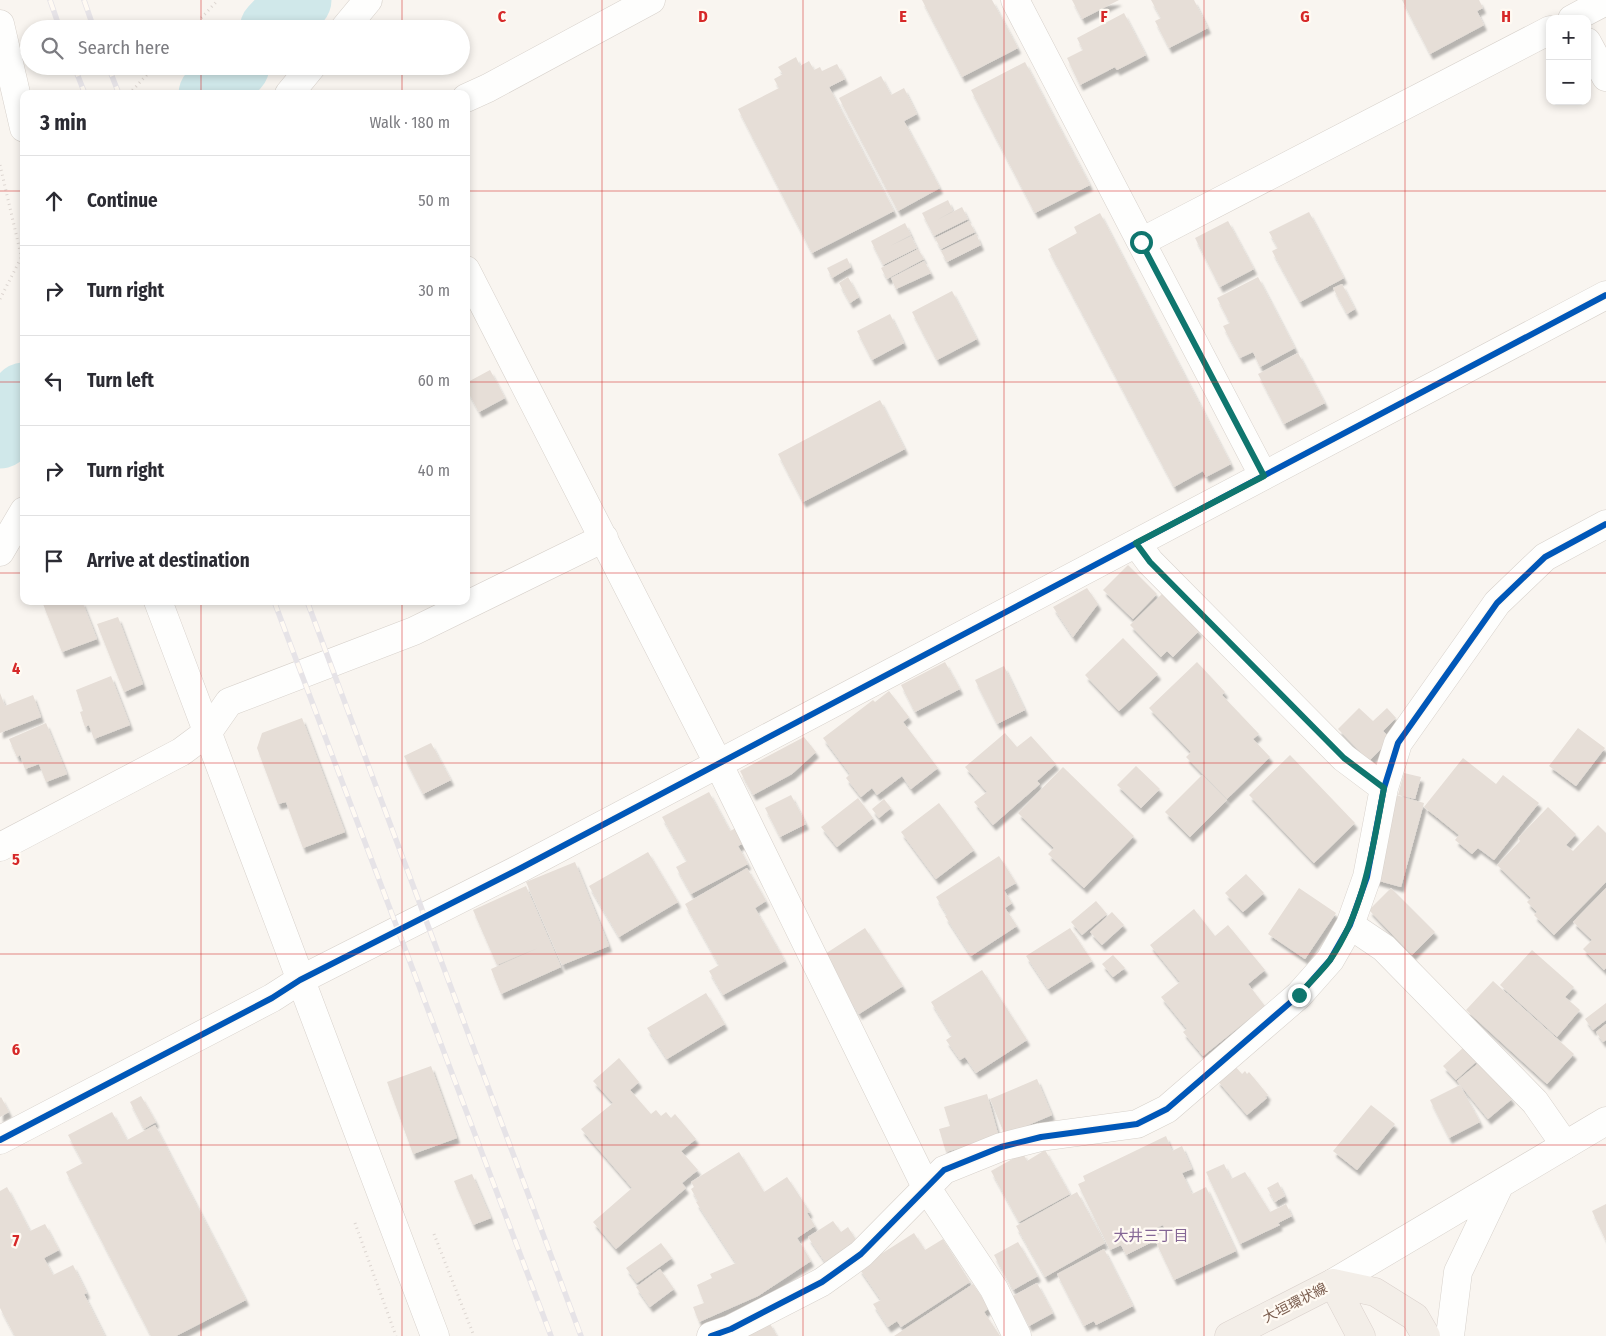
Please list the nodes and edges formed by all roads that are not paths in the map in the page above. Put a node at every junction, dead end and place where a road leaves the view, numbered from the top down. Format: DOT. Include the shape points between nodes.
graph roads {
  1 [pos="368,0"];
  2 [pos="651,0"];
  3 [pos="1015,0"];
  4 [pos="1606,1"];
  5 [pos="1571,14"];
  6 [pos="351,20"];
  7 [pos="0,24"];
  8 [pos="1546,32"];
  9 [pos="1591,49"];
  10 [pos="305,75"];
  11 [pos="1606,77"];
  12 [pos="292,90"];
  13 [pos="470,96"];
  14 [pos="20,111"];
  15 [pos="1141,242"];
  16 [pos="470,278"];
  17 [pos="1606,295"];
  18 [pos="1264,476"];
  19 [pos="20,517"];
  20 [pos="1606,524"];
  21 [pos="604,538"];
  22 [pos="1136,543"];
  23 [pos="0,552"];
  24 [pos="470,604"];
  25 [pos="160,605"];
  26 [pos="467,605"];
  27 [pos="208,732"];
  28 [pos="718,763"];
  29 [pos="1384,788"];
  30 [pos="0,847"];
  31 [pos="1350,925"];
  32 [pos="300,980"];
  33 [pos="1606,1120"];
  34 [pos="0,1140"];
  35 [pos="1565,1145"];
  36 [pos="1500,1184"];
  37 [pos="926,1188"];
  38 [pos="1333,1283"];
  39 [pos="435,1336"];
  40 [pos="711,1336"];
  41 [pos="1018,1336"];
  42 [pos="1229,1336"];
  43 [pos="1361,1336"];
  44 [pos="1426,1336"];
  45 [pos="1450,1336"];
  1 -- 6 [label="street"];
  2 -- 13 [label="street"];
  3 -- 15 [label="street"];
  4 -- 5 [label="street"];
  7 -- 14 [label="street"];
  8 -- 15 [label="street"];
  9 -- 11 [label="street"];
  10 -- 12 [label="street"];
  15 -- 18 [label="street"];
  16 -- 21 [label="street"];
  17 -- 18 [label="street"];
  18 -- 22 [label="street"];
  19 -- 23 [label="street"];
  20 -- 29 [label="street" via="1545,557 1497,603 1398,743"];
  21 -- 24 [label="street"];
  21 -- 28 [label="street"];
  22 -- 28 [label="street"];
  22 -- 29 [label="street" via="1150,562 1344,758"];
  25 -- 27 [label="street"];
  26 -- 27 [label="street" via="414,631 229,702"];
  27 -- 30 [label="street" via="181,752"];
  27 -- 32 [label="street"];
  28 -- 32 [label="street"];
  28 -- 37 [label="street"];
  29 -- 31 [label="street" via="1367,877"];
  31 -- 35 [label="street" via="1384,948 1535,1102"];
  31 -- 37 [label="street" via="1330,960 1299,995 1167,1109 1136,1124 1000,1147 944,1170"];
  32 -- 34 [label="street" via="272,998"];
  32 -- 39 [label="street"];
  33 -- 35 [label="street"];
  35 -- 36 [label="street"];
  36 -- 38 [label="street"];
  36 -- 45 [label="street" via="1458,1272"];
  37 -- 40 [label="street" via="861,1254 822,1282"];
  37 -- 41 [label="street" via="994,1289"];
  38 -- 42 [label="main road, 大垣環状線"];
  38 -- 43 [label="main road, 大垣環状線"];
  38 -- 44 [label="main road, 大垣環状線" via="1375,1292 1415,1317"];
}
